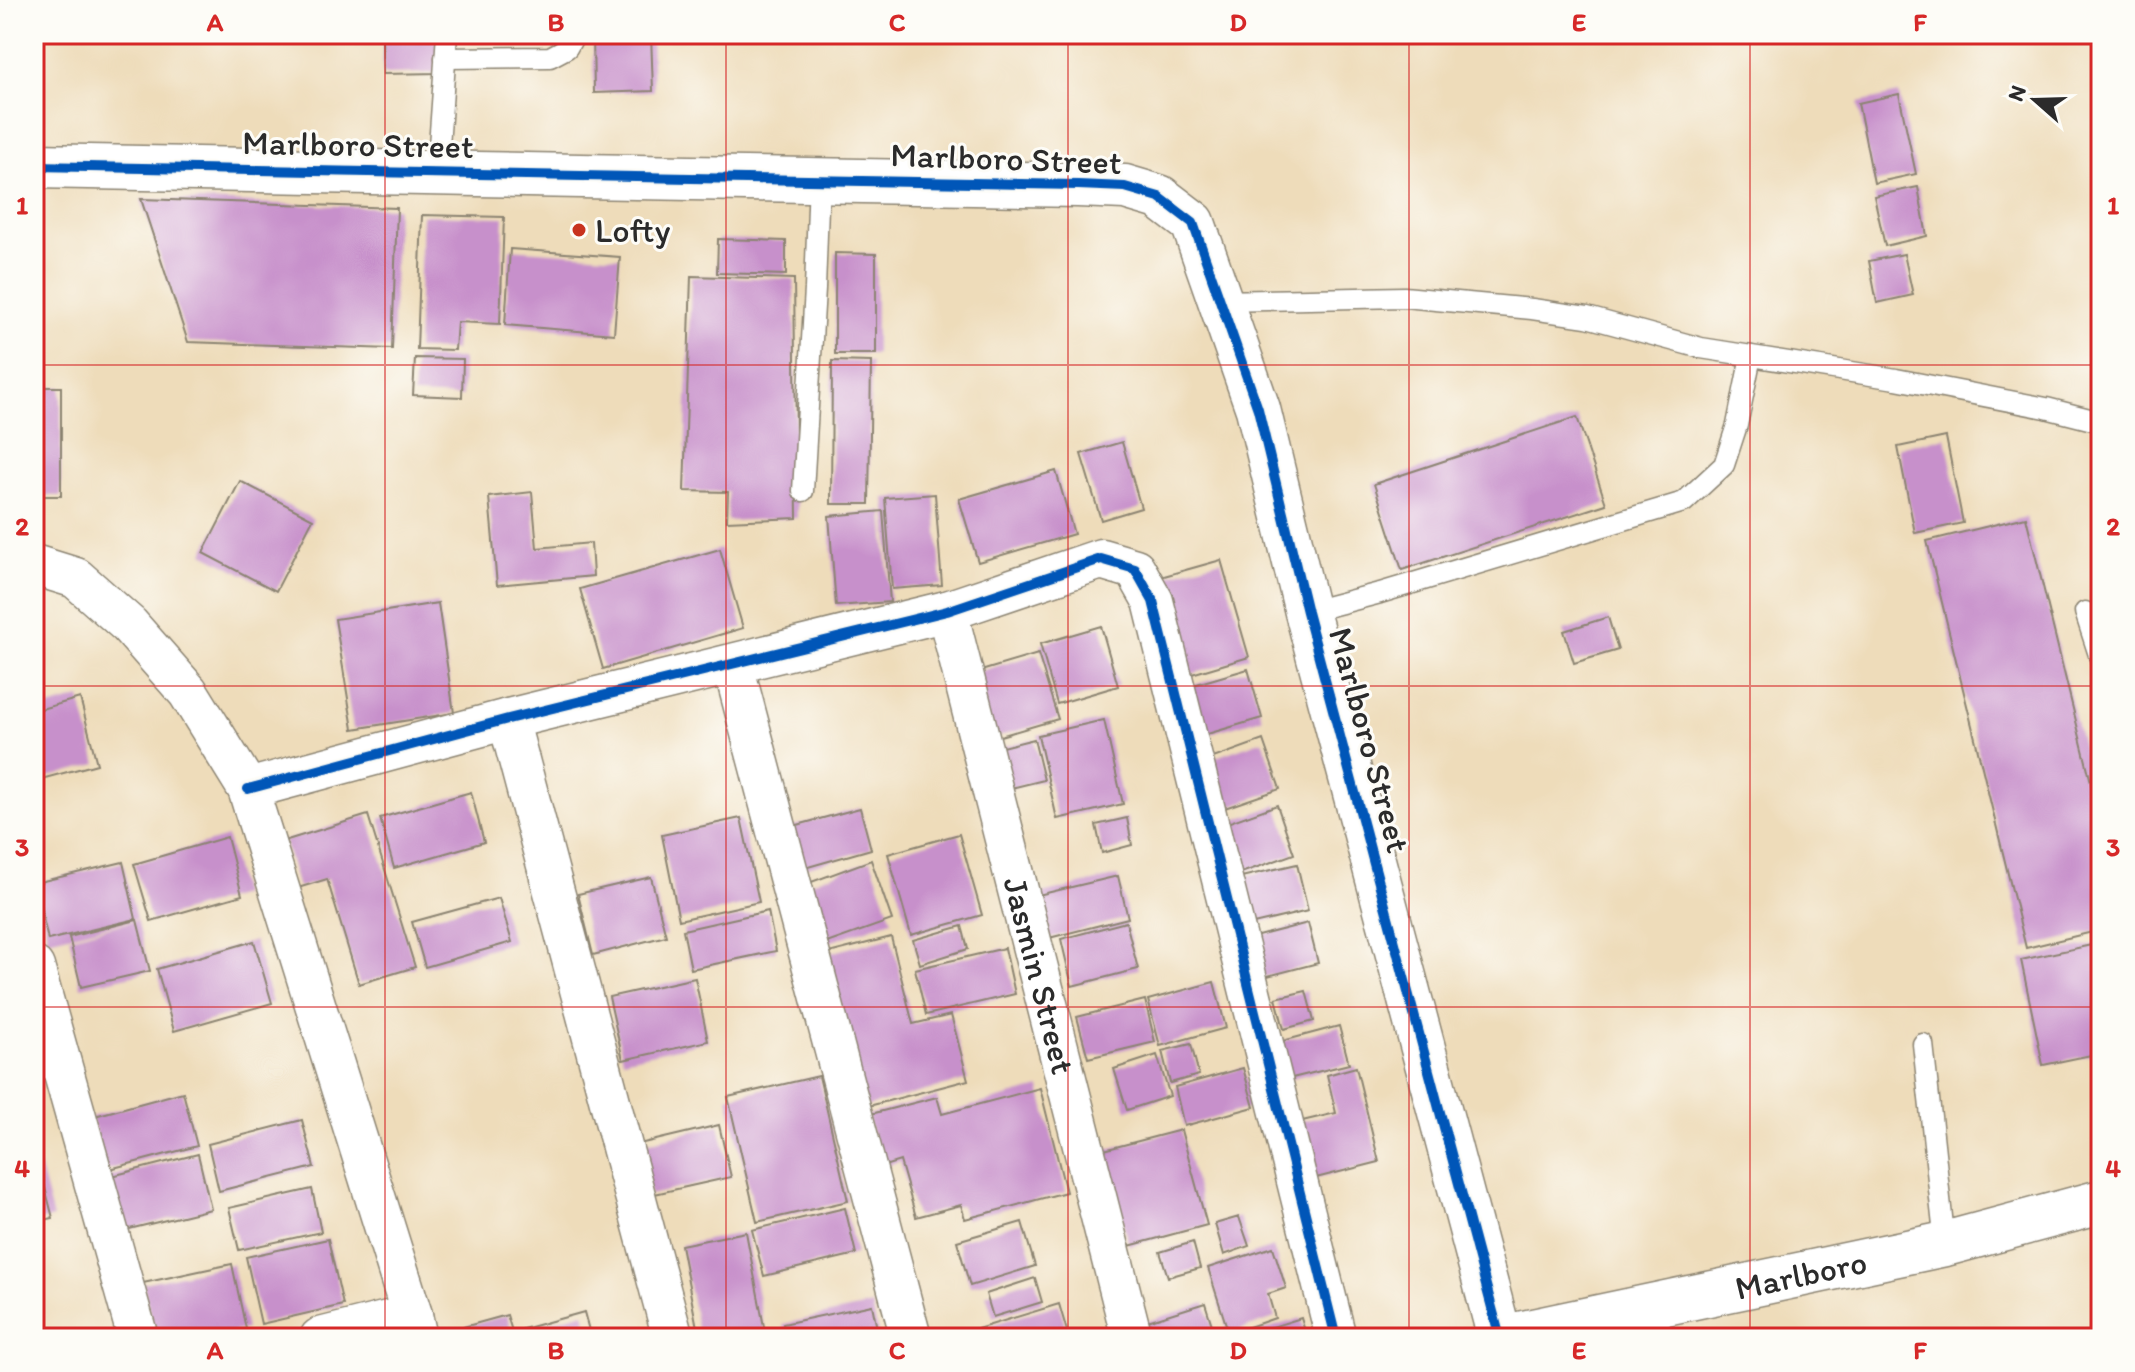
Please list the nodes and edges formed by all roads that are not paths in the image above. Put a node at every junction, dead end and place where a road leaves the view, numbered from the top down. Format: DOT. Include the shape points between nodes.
graph roads {
  1 [pos="447,34"];
  2 [pos="571,34"];
  3 [pos="445,58"];
  4 [pos="34,166"];
  5 [pos="437,174"];
  6 [pos="819,179"];
  7 [pos="1220,301"];
  8 [pos="1751,356"];
  9 [pos="2101,422"];
  10 [pos="803,491"];
  11 [pos="34,565"];
  12 [pos="947,611"];
  13 [pos="1307,612"];
  14 [pos="2085,612"];
  15 [pos="2101,661"];
  16 [pos="733,665"];
  17 [pos="508,719"];
  18 [pos="248,789"];
  19 [pos="34,967"];
  20 [pos="1923,1044"];
  21 [pos="2101,1202"];
  22 [pos="1945,1244"];
  23 [pos="415,1327"];
  24 [pos="138,1338"];
  25 [pos="320,1338"];
  26 [pos="673,1338"];
  27 [pos="911,1338"];
  28 [pos="1132,1338"];
  29 [pos="1336,1338"];
  30 [pos="1500,1338"];
  1 -- 3 [label="lane"];
  2 -- 3 [label="lane" via="567,48 550,57"];
  3 -- 5 [label="lane"];
  4 -- 5 [label="street, Marlboro Street"];
  5 -- 6 [label="street, Marlboro Street"];
  6 -- 7 [label="street, Marlboro Street" via="1125,187 1159,197 1193,223"];
  6 -- 10 [label="lane"];
  7 -- 8 [label="lane" via="1404,297 1532,309"];
  7 -- 13 [label="street, Marlboro Street" via="1258,409"];
  8 -- 9 [label="lane" via="1896,379"];
  8 -- 13 [label="lane" via="1724,465 1684,502"];
  11 -- 18 [label="street" via="76,578 129,625 188,692"];
  12 -- 16 [label="street"];
  12 -- 28 [label="street, Jasmin Street"];
  12 -- 29 [label="street" via="1101,559 1135,569 1153,601"];
  13 -- 30 [label="street, Marlboro Street"];
  14 -- 15 [label="lane"];
  16 -- 17 [label="street"];
  16 -- 27 [label="street"];
  17 -- 18 [label="street"];
  17 -- 26 [label="street"];
  18 -- 23 [label="street"];
  19 -- 24 [label="street"];
  20 -- 22 [label="lane"];
  21 -- 22 [label="street, Marlboro"];
  22 -- 30 [label="street, Marlboro"];
  23 -- 25 [label="street"];
}
